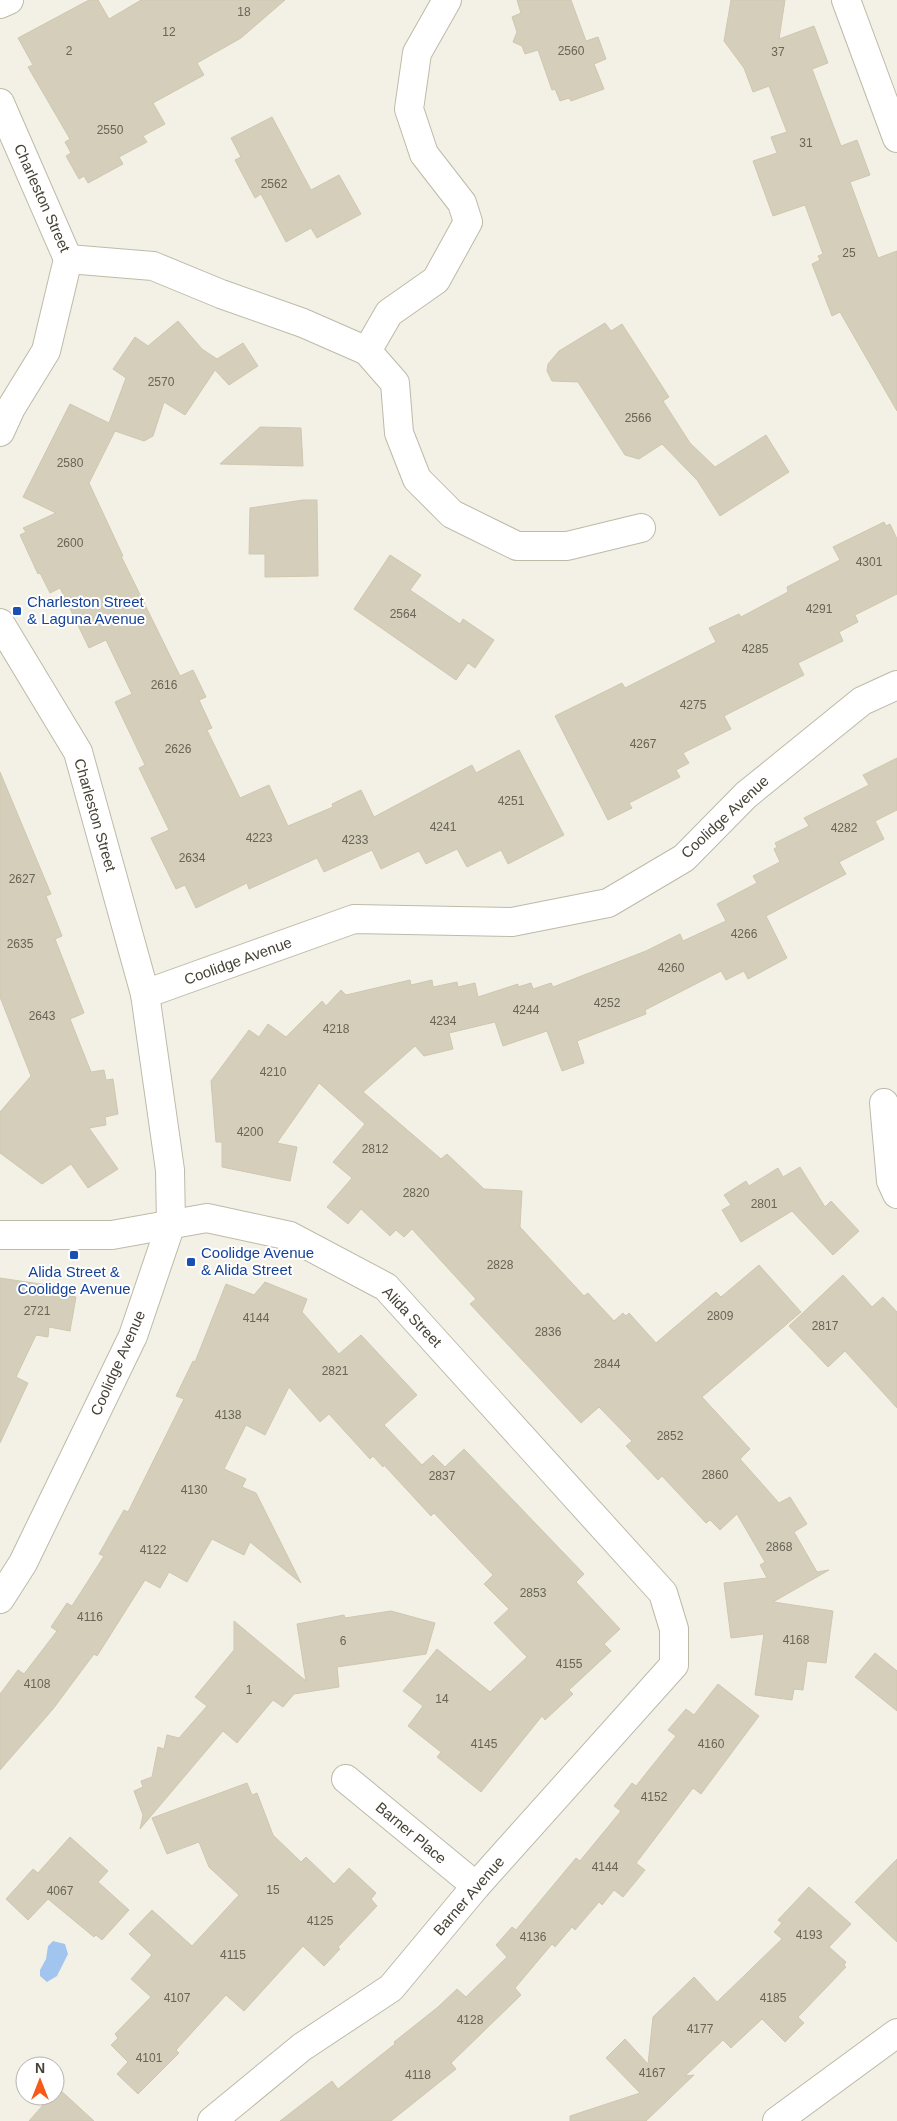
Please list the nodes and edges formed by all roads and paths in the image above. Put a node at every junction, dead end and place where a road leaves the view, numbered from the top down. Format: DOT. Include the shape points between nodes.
graph roads {
  1 [pos="9,0"];
  2 [pos="447,0"];
  3 [pos="846,0"];
  4 [pos="0,4"];
  5 [pos="0,103"];
  6 [pos="897,138"];
  7 [pos="68,259"];
  8 [pos="367,351"];
  9 [pos="0,432"];
  10 [pos="641,528"];
  11 [pos="0,623"];
  12 [pos="897,685"];
  13 [pos="145,994"];
  14 [pos="884,1104"];
  15 [pos="897,1194"];
  16 [pos="171,1224"];
  17 [pos="0,1235"];
  18 [pos="0,1599"];
  19 [pos="674,1629"];
  20 [pos="346,1779"];
  21 [pos="476,1886"];
  22 [pos="897,2033"];
  23 [pos="212,2121"];
  24 [pos="777,2121"];
  1 -- 4 [label="street"];
  2 -- 8 [label="street" via="417,53 409,109 424,154 462,203 468,222 436,280 389,313"];
  3 -- 6 [label="street"];
  5 -- 7 [label="street, Charleston Street"];
  7 -- 8 [label="street" via="153,266"];
  7 -- 9 [label="street, Charleston Street" via="46,351"];
  8 -- 10 [label="street" via="396,383 399,433 417,479 452,514 517,546 566,546"];
  11 -- 13 [label="street, Charleston Street" via="78,752"];
  12 -- 13 [label="street, Coolidge Avenue" via="862,700 746,795 684,858 608,902 512,922 354,919"];
  13 -- 16 [label="street, Coolidge Avenue" via="170,1170"];
  14 -- 15 [label="street" via="891,1182"];
  16 -- 17 [label="street, Alida Street" via="112,1235"];
  16 -- 18 [label="street, Coolidge Avenue" via="134,1336 23,1564"];
  16 -- 19 [label="street, Alida Street" via="206,1218 290,1236 386,1287 663,1593"];
  19 -- 21 [label="street, Barner Avenue" via="674,1664"];
  20 -- 21 [label="street, Barner Place"];
  21 -- 23 [label="street, Barner Avenue" via="391,1988 302,2046"];
  22 -- 24 [label="street"];
}
